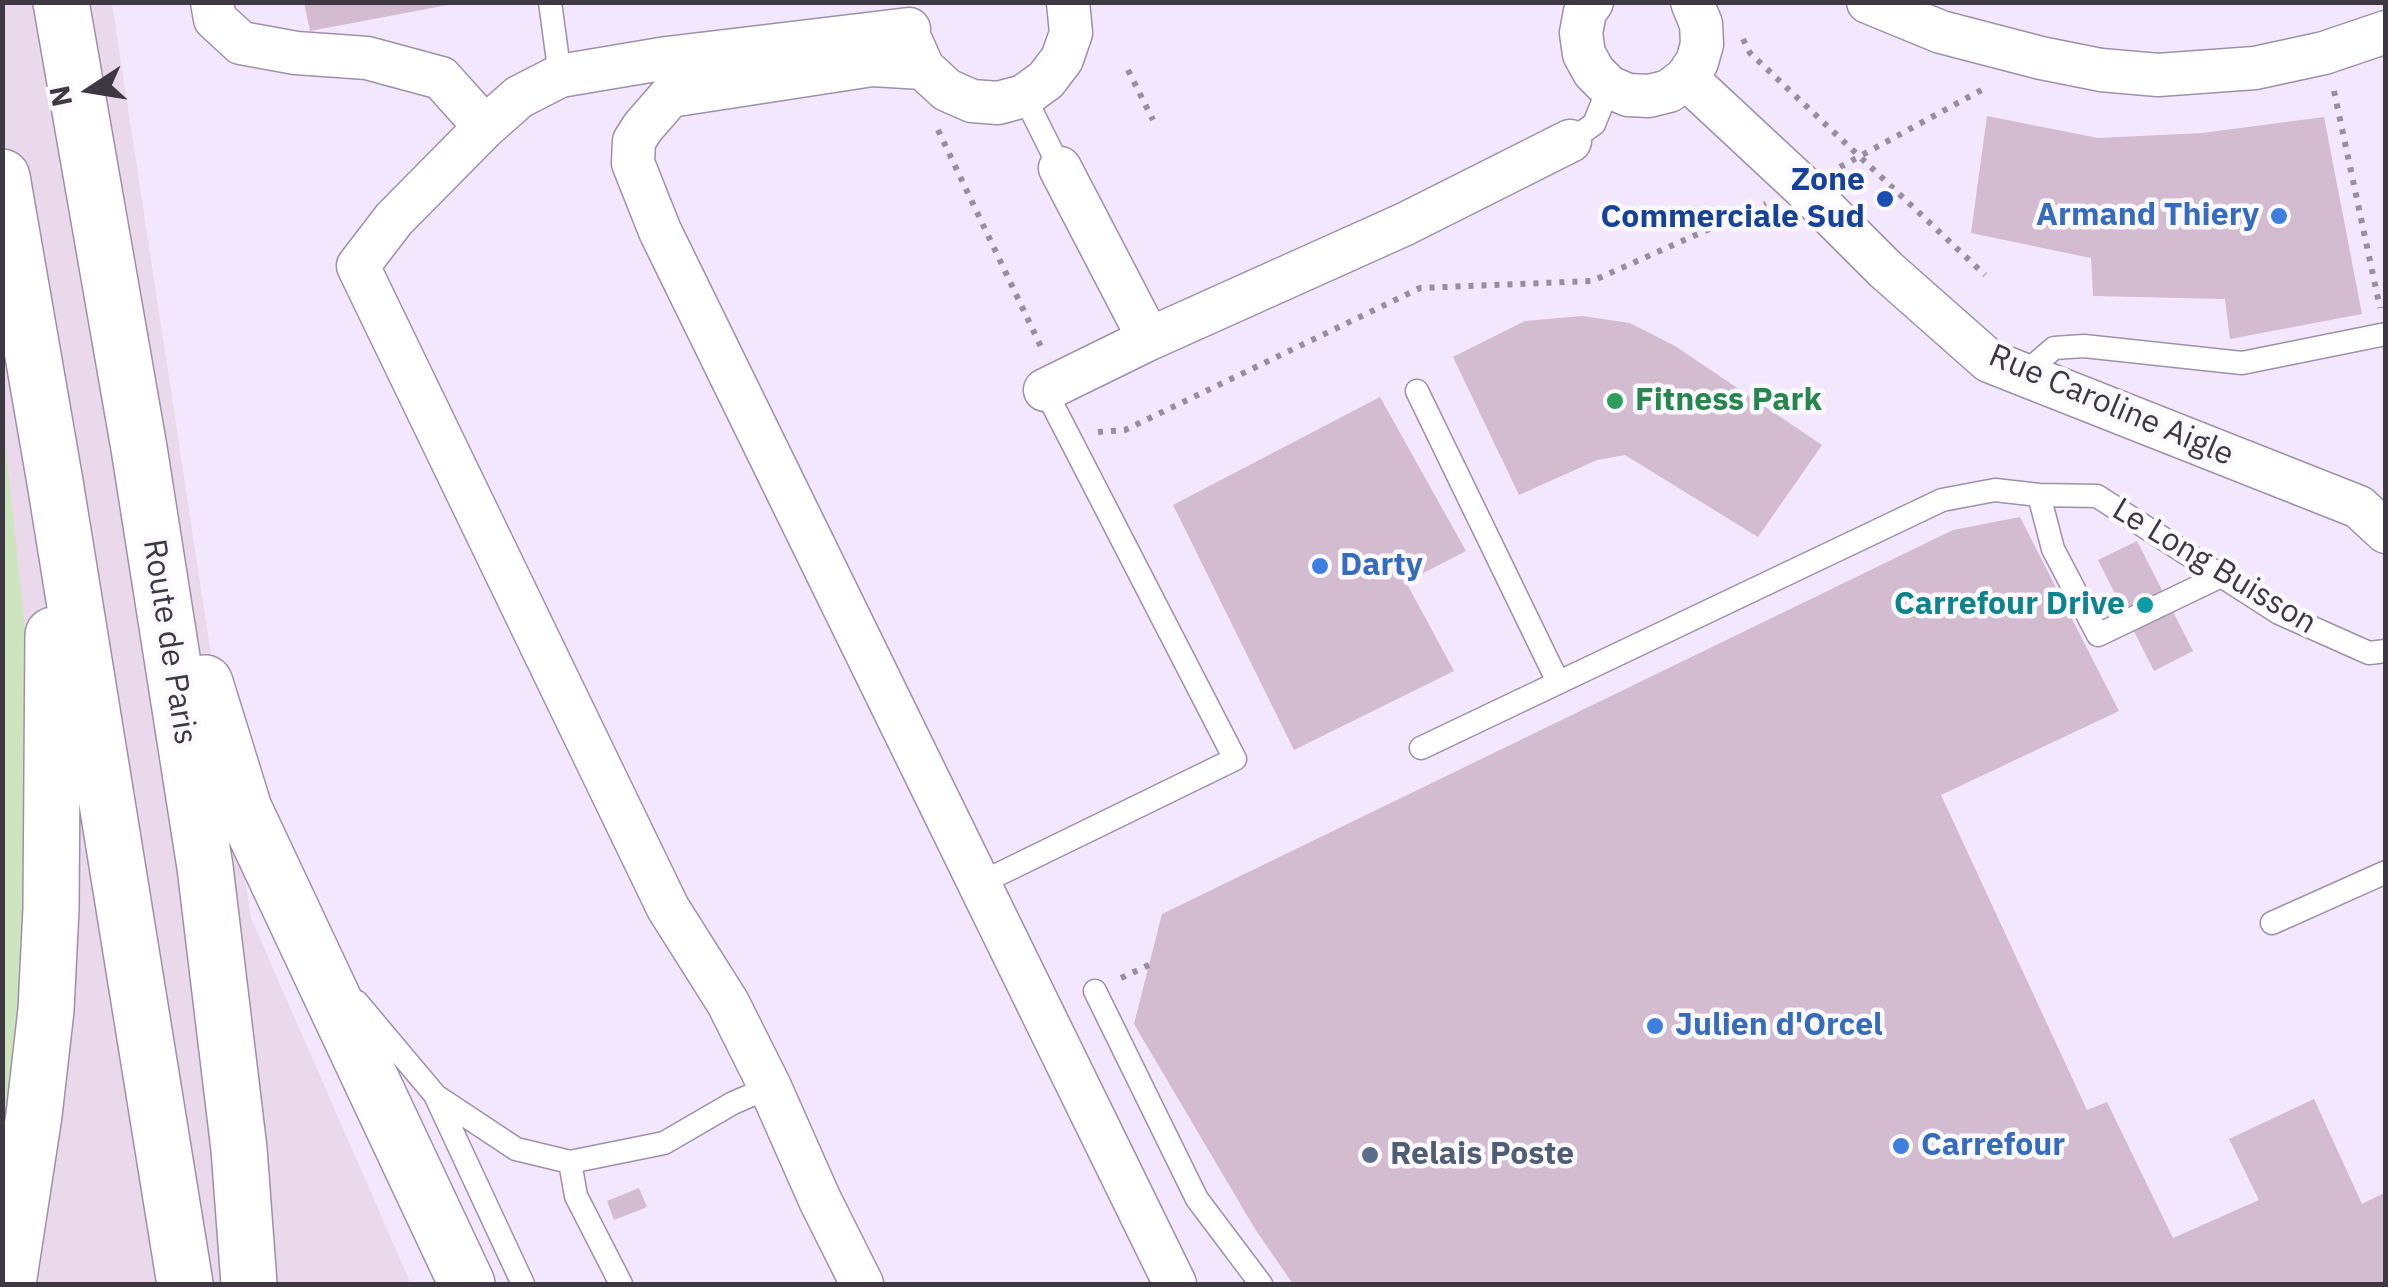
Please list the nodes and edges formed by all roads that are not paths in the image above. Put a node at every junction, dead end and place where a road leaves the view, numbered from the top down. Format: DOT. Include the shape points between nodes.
graph roads {
  1 [pos="61,2"];
  2 [pos="212,2"];
  3 [pos="550,2"];
  4 [pos="1692,2"];
  5 [pos="1868,2"];
  6 [pos="1078,4"];
  7 [pos="1580,6"];
  8 [pos="2386,32"];
  9 [pos="915,33"];
  10 [pos="560,76"];
  11 [pos="1686,78"];
  12 [pos="1609,87"];
  13 [pos="1024,96"];
  14 [pos="485,128"];
  15 [pos="1570,141"];
  16 [pos="1060,168"];
  17 [pos="2,178"];
  18 [pos="2386,334"];
  19 [pos="1149,339"];
  20 [pos="2024,374"];
  21 [pos="1052,387"];
  22 [pos="1417,391"];
  23 [pos="138,448"];
  24 [pos="55,482"];
  25 [pos="2039,495"];
  26 [pos="2386,532"];
  27 [pos="2221,576"];
  28 [pos="2386,651"];
  29 [pos="1558,682"];
  30 [pos="1421,748"];
  31 [pos="2386,872"];
  32 [pos="978,882"];
  33 [pos="2272,923"];
  34 [pos="304,938"];
  35 [pos="1095,991"];
  36 [pos="770,1086"];
  37 [pos="436,1096"];
  38 [pos="570,1162"];
  39 [pos="8,1284"];
  40 [pos="185,1284"];
  41 [pos="249,1284"];
  42 [pos="467,1284"];
  43 [pos="523,1284"];
  44 [pos="621,1284"];
  45 [pos="862,1284"];
  46 [pos="1175,1284"];
  47 [pos="1262,1284"];
  1 -- 23 [label="main road, Route de Paris"];
  2 -- 14 [label="street" via="216,19 242,43 367,58 441,78"];
  3 -- 10 [label="lane"];
  4 -- 11 [label="street" via="1702,44"];
  5 -- 8 [label="street" via="1941,32 2041,58 2158,75 2255,68"];
  6 -- 13 [label="street" via="1062,59"];
  7 -- 12 [label="street" via="1584,54"];
  9 -- 10 [label="street" via="667,58"];
  9 -- 13 [label="street" via="947,90 972,101"];
  9 -- 32 [label="street" via="872,65 670,96 634,141 634,163 660,231"];
  10 -- 14 [label="street" via="520,96"];
  11 -- 12 [label="street" via="1648,96"];
  11 -- 20 [label="street, Rue Caroline Aigle" via="1989,361"];
  12 -- 15 [label="lane" via="1594,124"];
  13 -- 16 [label="lane"];
  14 -- 36 [label="street" via="394,219 358,266 668,908"];
  15 -- 19 [label="street"];
  16 -- 19 [label="street"];
  17 -- 24 [label="main road"];
  18 -- 20 [label="lane" via="2242,364 2054,348"];
  19 -- 21 [label="street"];
  20 -- 26 [label="street, Rue Caroline Aigle" via="2360,507"];
  21 -- 32 [label="lane" via="1234,759"];
  22 -- 29 [label="lane"];
  23 -- 34 [label="main road" via="244,809"];
  23 -- 41 [label="main road, Route de Paris" via="205,866"];
  24 -- 39 [label="main road" via="46,1010"];
  24 -- 40 [label="main road"];
  25 -- 27 [label="lane, Le Long Buisson" via="2097,496"];
  25 -- 27 [label="lane" via="2053,549 2098,635"];
  25 -- 29 [label="lane, Le Long Buisson" via="1995,490 1942,500"];
  27 -- 28 [label="lane, Le Long Buisson" via="2279,613 2369,654"];
  29 -- 30 [label="lane, Le Long Buisson"];
  31 -- 33 [label="lane"];
  32 -- 46 [label="street"];
  34 -- 37 [label="lane"];
  34 -- 42 [label="main road"];
  35 -- 47 [label="lane" via="1197,1199"];
  36 -- 38 [label="lane" via="664,1143"];
  36 -- 45 [label="street"];
  37 -- 38 [label="lane" via="516,1149"];
  37 -- 43 [label="lane"];
  38 -- 44 [label="lane" via="576,1196"];
}
